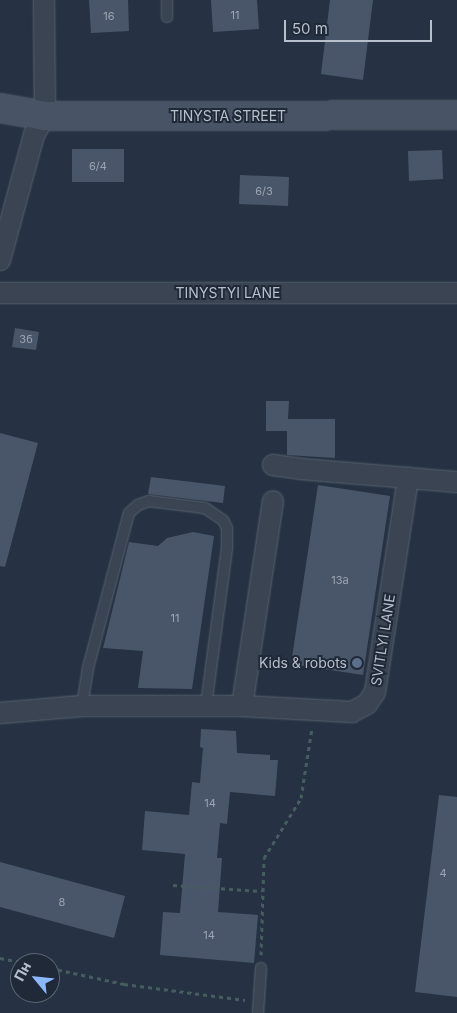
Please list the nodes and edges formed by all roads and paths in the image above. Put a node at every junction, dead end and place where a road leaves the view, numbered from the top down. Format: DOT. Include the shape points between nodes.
graph roads {
  1 [pos="44,0"];
  2 [pos="167,0"];
  3 [pos="167,17"];
  4 [pos="0,108"];
  5 [pos="457,115"];
  6 [pos="45,116"];
  7 [pos="0,260"];
  8 [pos="457,293"];
  9 [pos="0,294"];
  10 [pos="273,465"];
  11 [pos="408,478"];
  12 [pos="457,482"];
  13 [pos="273,501"];
  14 [pos="82,706"];
  15 [pos="206,706"];
  16 [pos="242,706"];
  17 [pos="315,710"];
  18 [pos="0,713"];
  19 [pos="174,885"];
  20 [pos="262,891"];
  21 [pos="261,968"];
  22 [pos="60,970"];
  23 [pos="258,1001"];
  24 [pos="258,1013"];
  1 -- 6 [label="street"];
  2 -- 3 [label="lane"];
  4 -- 6 [label="street, TINYSTA STREET"];
  5 -- 6 [label="street, TINYSTA STREET"];
  6 -- 7 [label="street" via="34,135"];
  8 -- 9 [label="street, TINYSTYI LANE"];
  10 -- 11 [label="street"];
  11 -- 12 [label="street"];
  11 -- 17 [label="street, SVITLYI LANE" via="375,692 367,704 352,712"];
  13 -- 16 [label="street"];
  14 -- 15 [label="street, SVITLYI LANE"];
  14 -- 15 [label="lane" via="88,668 130,513 149,501 205,508 223,520 227,528"];
  14 -- 18 [label="street, SVITLYI LANE"];
  15 -- 16 [label="street, SVITLYI LANE"];
  16 -- 17 [label="street, SVITLYI LANE"];
  17 -- 20 [label="path" via="302,798 264,858"];
  19 -- 20 [label="path"];
  20 -- 21 [label="path"];
  21 -- 23 [label="lane"];
  22 -- 23 [label="path" via="124,984"];
  23 -- 24 [label="lane"];
}
